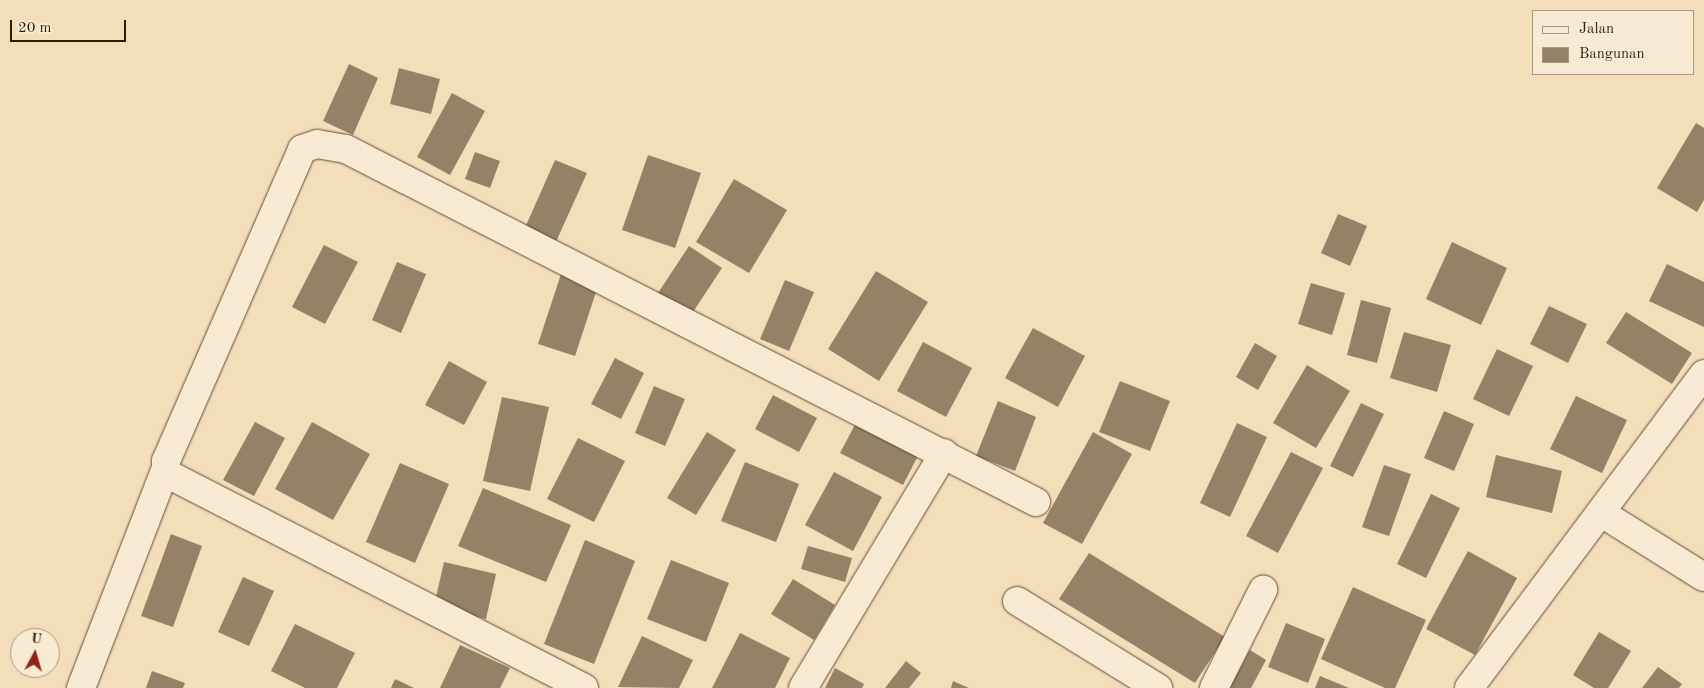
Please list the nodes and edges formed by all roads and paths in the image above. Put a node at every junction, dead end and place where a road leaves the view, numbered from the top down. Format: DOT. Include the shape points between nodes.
graph roads {
  1 [pos="1704,374"];
  2 [pos="944,453"];
  3 [pos="166,470"];
  4 [pos="1036,502"];
  5 [pos="1603,514"];
  6 [pos="1704,577"];
  7 [pos="1263,590"];
  8 [pos="1017,601"];
  9 [pos="81,688"];
  10 [pos="584,688"];
  11 [pos="803,688"];
  12 [pos="1158,688"];
  13 [pos="1214,688"];
  14 [pos="1469,688"];
  1 -- 5 [label="street"];
  2 -- 3 [label="street" via="353,152 317,144 298,152"];
  2 -- 4 [label="street"];
  2 -- 11 [label="street"];
  3 -- 9 [label="street"];
  3 -- 10 [label="street" via="178,482"];
  5 -- 6 [label="street"];
  5 -- 14 [label="street"];
  7 -- 13 [label="street"];
  8 -- 12 [label="street"];
}
